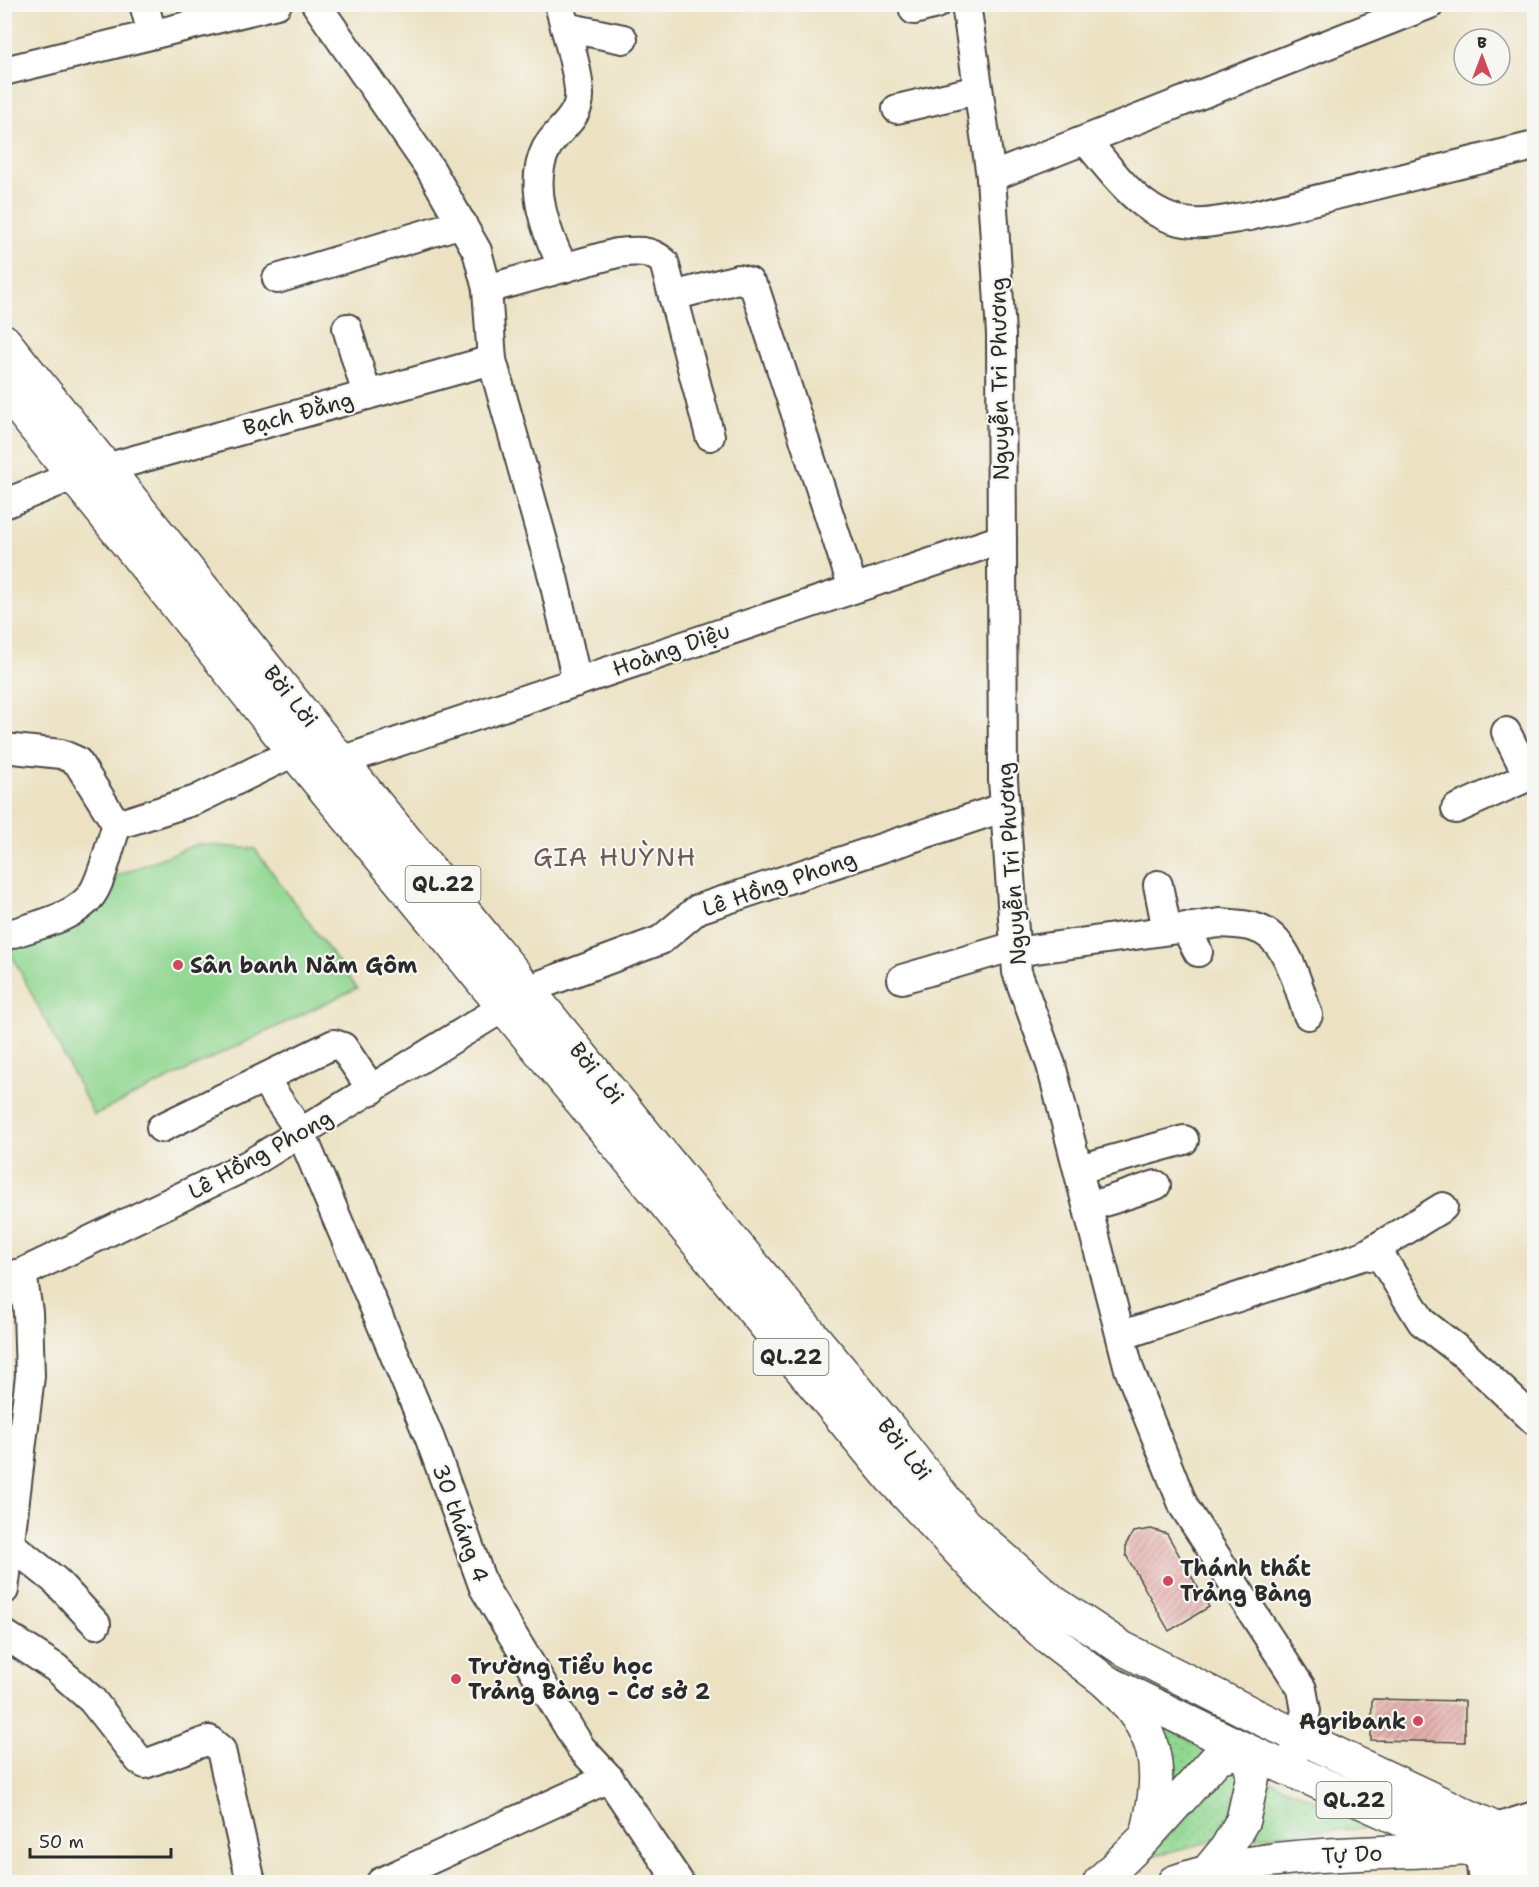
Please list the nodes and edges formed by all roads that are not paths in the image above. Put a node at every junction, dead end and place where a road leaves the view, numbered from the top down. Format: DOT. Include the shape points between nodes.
graph roads {
  1 [pos="144,4"];
  2 [pos="316,4"];
  3 [pos="1430,4"];
  4 [pos="267,6"];
  5 [pos="961,11"];
  6 [pos="562,16"];
  7 [pos="152,34"];
  8 [pos="623,39"];
  9 [pos="4,71"];
  10 [pos="977,90"];
  11 [pos="897,109"];
  12 [pos="1080,144"];
  13 [pos="1534,146"];
  14 [pos="991,177"];
  15 [pos="462,223"];
  16 [pos="564,268"];
  17 [pos="277,279"];
  18 [pos="487,289"];
  19 [pos="673,296"];
  20 [pos="347,328"];
  21 [pos="4,341"];
  22 [pos="492,360"];
  23 [pos="4,389"];
  24 [pos="367,395"];
  25 [pos="710,436"];
  26 [pos="91,471"];
  27 [pos="4,504"];
  28 [pos="1002,539"];
  29 [pos="853,588"];
  30 [pos="577,682"];
  31 [pos="1506,732"];
  32 [pos="4,748"];
  33 [pos="294,752"];
  34 [pos="341,761"];
  35 [pos="1531,775"];
  36 [pos="1005,807"];
  37 [pos="1456,809"];
  38 [pos="117,825"];
  39 [pos="1158,885"];
  40 [pos="4,936"];
  41 [pos="1183,936"];
  42 [pos="1015,949"];
  43 [pos="902,979"];
  44 [pos="517,998"];
  45 [pos="1308,1015"];
  46 [pos="264,1079"];
  47 [pos="372,1090"];
  48 [pos="161,1128"];
  49 [pos="301,1133"];
  50 [pos="1184,1140"];
  51 [pos="1079,1168"];
  52 [pos="1155,1185"];
  53 [pos="1089,1207"];
  54 [pos="1443,1207"];
  55 [pos="1365,1255"];
  56 [pos="13,1275"];
  57 [pos="1123,1335"];
  58 [pos="1534,1420"];
  59 [pos="13,1442"];
  60 [pos="11,1545"];
  61 [pos="4,1590"];
  62 [pos="96,1624"];
  63 [pos="4,1634"];
  64 [pos="1105,1681"];
  65 [pos="1264,1720"];
  66 [pos="1299,1737"];
  67 [pos="1232,1754"];
  68 [pos="1289,1770"];
  69 [pos="609,1778"];
  70 [pos="1534,1816"];
  71 [pos="1146,1837"];
  72 [pos="1534,1847"];
  73 [pos="1479,1854"];
  74 [pos="1208,1871"];
  75 [pos="1534,1879"];
  76 [pos="251,1882"];
  77 [pos="381,1882"];
  78 [pos="679,1882"];
  79 [pos="1100,1882"];
  80 [pos="1174,1882"];
  1 -- 7 [label="street"];
  2 -- 15 [label="street" via="431,170"];
  3 -- 12 [label="street"];
  4 -- 7 [label="street"];
  5 -- 10 [label="street, Nguyễn Tri Phương"];
  6 -- 8 [label="street"];
  6 -- 16 [label="street" via="579,103 547,148 538,177 548,233"];
  7 -- 9 [label="street"];
  10 -- 11 [label="street"];
  10 -- 14 [label="street, Nguyễn Tri Phương"];
  12 -- 13 [label="street" via="1153,212 1174,221 1203,223 1250,216"];
  12 -- 14 [label="street"];
  14 -- 28 [label="street, Nguyễn Tri Phương" via="1001,334"];
  15 -- 17 [label="street"];
  15 -- 18 [label="street" via="477,251"];
  16 -- 18 [label="street"];
  16 -- 19 [label="street" via="617,253 655,254 664,262"];
  18 -- 22 [label="street"];
  19 -- 25 [label="street"];
  19 -- 29 [label="street" via="738,279 749,282 756,292"];
  20 -- 24 [label="street"];
  21 -- 26 [label="main road, Bời Lời / QL.22"];
  22 -- 24 [label="street, Bạch Đằng"];
  22 -- 30 [label="street" via="553,577"];
  23 -- 26 [label="main road, Bời Lời / QL.22"];
  24 -- 26 [label="street, Bạch Đằng"];
  26 -- 27 [label="street, Bạch Đằng"];
  26 -- 33 [label="main road, Bời Lời / QL.22"];
  26 -- 34 [label="main road, Bời Lời / QL.22"];
  28 -- 29 [label="street, Hoàng Diệu"];
  28 -- 36 [label="street, Nguyễn Tri Phương"];
  29 -- 30 [label="street, Hoàng Diệu"];
  30 -- 34 [label="street, Hoàng Diệu"];
  31 -- 35 [label="street"];
  32 -- 38 [label="street" via="61,754 77,761"];
  33 -- 38 [label="street" via="196,800"];
  33 -- 44 [label="main road, Bời Lời / QL.22"];
  34 -- 44 [label="main road, Bời Lời / QL.22"];
  35 -- 37 [label="street"];
  36 -- 42 [label="street, Nguyễn Tri Phương"];
  36 -- 44 [label="street, Lê Hồng Phong" via="698,909 661,940"];
  38 -- 40 [label="street" via="94,891 83,904"];
  39 -- 41 [label="street"];
  41 -- 42 [label="street"];
  41 -- 45 [label="street" via="1220,923 1267,933 1287,955"];
  42 -- 43 [label="street"];
  42 -- 51 [label="street, Nguyễn Tri Phương" via="1017,972 1051,1065"];
  44 -- 47 [label="street, Lê Hồng Phong"];
  44 -- 64 [label="main road, Bời Lời / QL.22" via="891,1478 988,1582 1049,1638"];
  44 -- 65 [label="main road, Bời Lời / QL.22" via="964,1524 1053,1602 1102,1635"];
  46 -- 47 [label="street" via="334,1044 343,1047"];
  46 -- 48 [label="street"];
  46 -- 49 [label="street, 30 tháng 4"];
  47 -- 49 [label="street, Lê Hồng Phong"];
  49 -- 56 [label="street, Lê Hồng Phong" via="248,1165"];
  49 -- 69 [label="street, 30 tháng 4" via="430,1439 484,1588 581,1748"];
  50 -- 51 [label="street"];
  51 -- 53 [label="street, Nguyễn Tri Phương"];
  52 -- 53 [label="street"];
  53 -- 57 [label="street, Nguyễn Tri Phương"];
  54 -- 55 [label="street"];
  55 -- 57 [label="street"];
  55 -- 58 [label="street" via="1382,1258 1422,1322 1466,1355"];
  56 -- 59 [label="street" via="28,1312 30,1376"];
  57 -- 66 [label="street, Nguyễn Tri Phương" via="1130,1369 1184,1507 1302,1689 1306,1711"];
  59 -- 60 [label="street"];
  60 -- 61 [label="street"];
  60 -- 62 [label="street" via="56,1581"];
  63 -- 76 [label="street" via="57,1668 85,1694 145,1764 209,1740 216,1744 221,1750"];
  64 -- 67 [label="main road, Bời Lời / QL.22"];
  64 -- 71 [label="main road" via="1143,1722 1152,1746 1156,1797"];
  65 -- 66 [label="main road, QL.22"];
  65 -- 67 [label="main road"];
  66 -- 68 [label="street, Nguyễn Tri Phương"];
  66 -- 73 [label="main road, QL.22"];
  67 -- 68 [label="main road, QL.22"];
  67 -- 71 [label="main road"];
  67 -- 74 [label="main road" via="1253,1775 1243,1820"];
  68 -- 73 [label="main road, QL.22"];
  69 -- 77 [label="street"];
  69 -- 78 [label="street, 30 tháng 4"];
  70 -- 73 [label="street"];
  71 -- 79 [label="main road"];
  72 -- 73 [label="main road, QL.22"];
  73 -- 74 [label="main road, Tự Do" via="1275,1859"];
  73 -- 75 [label="main road, QL.22"];
  74 -- 80 [label="main road, Tự Do"];
}
